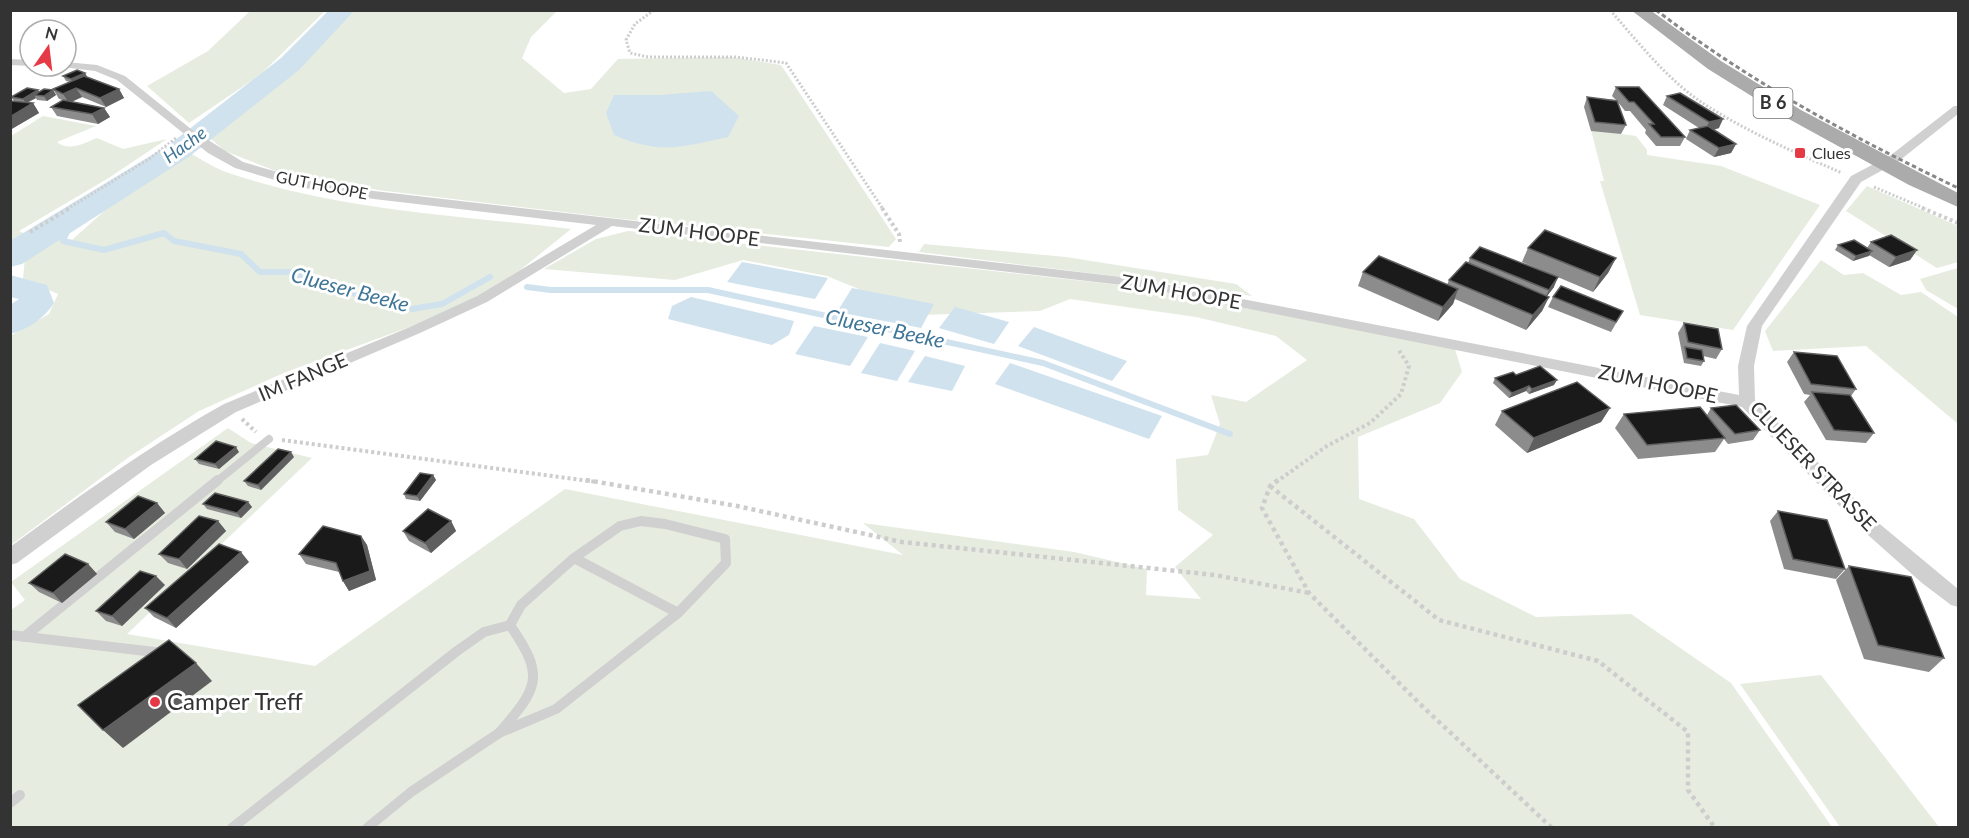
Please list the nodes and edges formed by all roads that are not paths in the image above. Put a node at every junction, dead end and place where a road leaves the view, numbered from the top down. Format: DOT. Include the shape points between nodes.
graph roads {
  1 [pos="1639,10"];
  2 [pos="78,66"];
  3 [pos="1959,110"];
  4 [pos="1883,164"];
  5 [pos="1959,201"];
  6 [pos="610,222"];
  7 [pos="1747,402"];
  8 [pos="269,439"];
  9 [pos="10,558"];
  10 [pos="576,559"];
  11 [pos="1959,599"];
  12 [pos="678,613"];
  13 [pos="510,625"];
  14 [pos="10,635"];
  15 [pos="24,637"];
  16 [pos="163,653"];
  17 [pos="499,733"];
  18 [pos="232,828"];
  19 [pos="367,828"];
  1 -- 4 [label="main road, B 6" via="1717,68"];
  2 -- 6 [label="street, GUT HOOPE" via="97,68 121,78 188,133 239,165 303,184"];
  3 -- 4 [label="street, CLUESER STRASSE"];
  4 -- 5 [label="main road, B 6"];
  4 -- 7 [label="street, CLUESER STRASSE" via="1856,179 1755,326 1746,366"];
  6 -- 7 [label="street, ZUM HOOPE" via="1139,283"];
  6 -- 9 [label="street, IM FANGE" via="482,299 230,408 156,453"];
  7 -- 11 [label="street, CLUESER STRASSE" via="1854,512 1916,569"];
  8 -- 15 [label="lane"];
  10 -- 12 [label="lane"];
  10 -- 12 [label="lane" via="618,525 632,522 725,539 726,563"];
  10 -- 13 [label="lane" via="519,607"];
  12 -- 17 [label="lane" via="556,709"];
  13 -- 17 [label="lane" via="526,648 535,675 526,702"];
  13 -- 18 [label="lane" via="484,632 457,651"];
  14 -- 15 [label="lane"];
  15 -- 16 [label="lane"];
  17 -- 19 [label="lane" via="411,792"];
}
